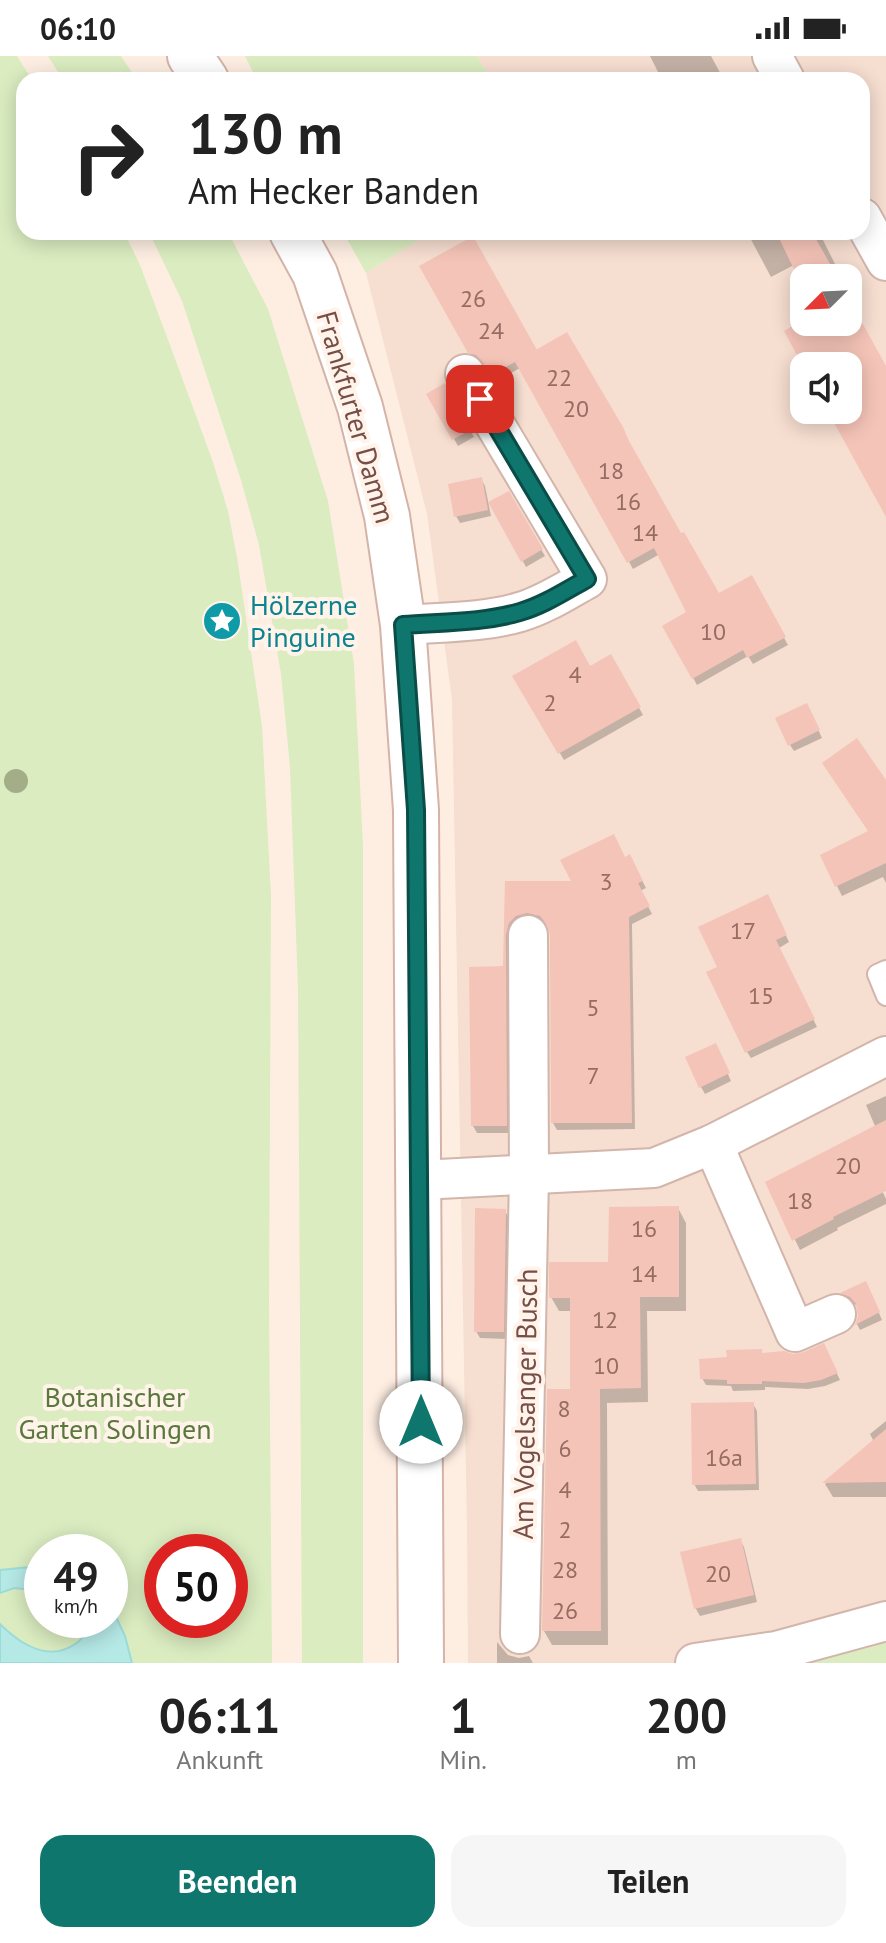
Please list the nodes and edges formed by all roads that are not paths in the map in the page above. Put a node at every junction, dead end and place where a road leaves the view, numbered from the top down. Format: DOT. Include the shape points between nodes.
graph roads {
  1 [pos="870,232"];
  2 [pos="296,240"];
  3 [pos="886,261"];
  4 [pos="465,374"];
  5 [pos="403,625"];
  6 [pos="528,935"];
  7 [pos="886,970"];
  8 [pos="886,996"];
  9 [pos="886,1056"];
  10 [pos="713,1144"];
  11 [pos="529,1175"];
  12 [pos="420,1180"];
  13 [pos="836,1314"];
  14 [pos="886,1621"];
  15 [pos="520,1634"];
  16 [pos="421,1663"];
  17 [pos="695,1663"];
  1 -- 3 [label="street"];
  2 -- 5 [label="main road, Frankfurter Damm" via="315,274 360,407 387,516"];
  4 -- 5 [label="street" via="587,579 518,613"];
  5 -- 12 [label="main road, Frankfurter Damm" via="416,810"];
  6 -- 11 [label="street, Am Vogelsanger Busch"];
  7 -- 8 [label="lane" via="877,974"];
  9 -- 10 [label="street"];
  10 -- 11 [label="street" via="654,1168"];
  10 -- 13 [label="street" via="795,1332"];
  11 -- 12 [label="street"];
  11 -- 15 [label="street, Am Vogelsanger Busch"];
  12 -- 16 [label="main road, Frankfurter Damm"];
  14 -- 17 [label="street" via="776,1651"];
}
